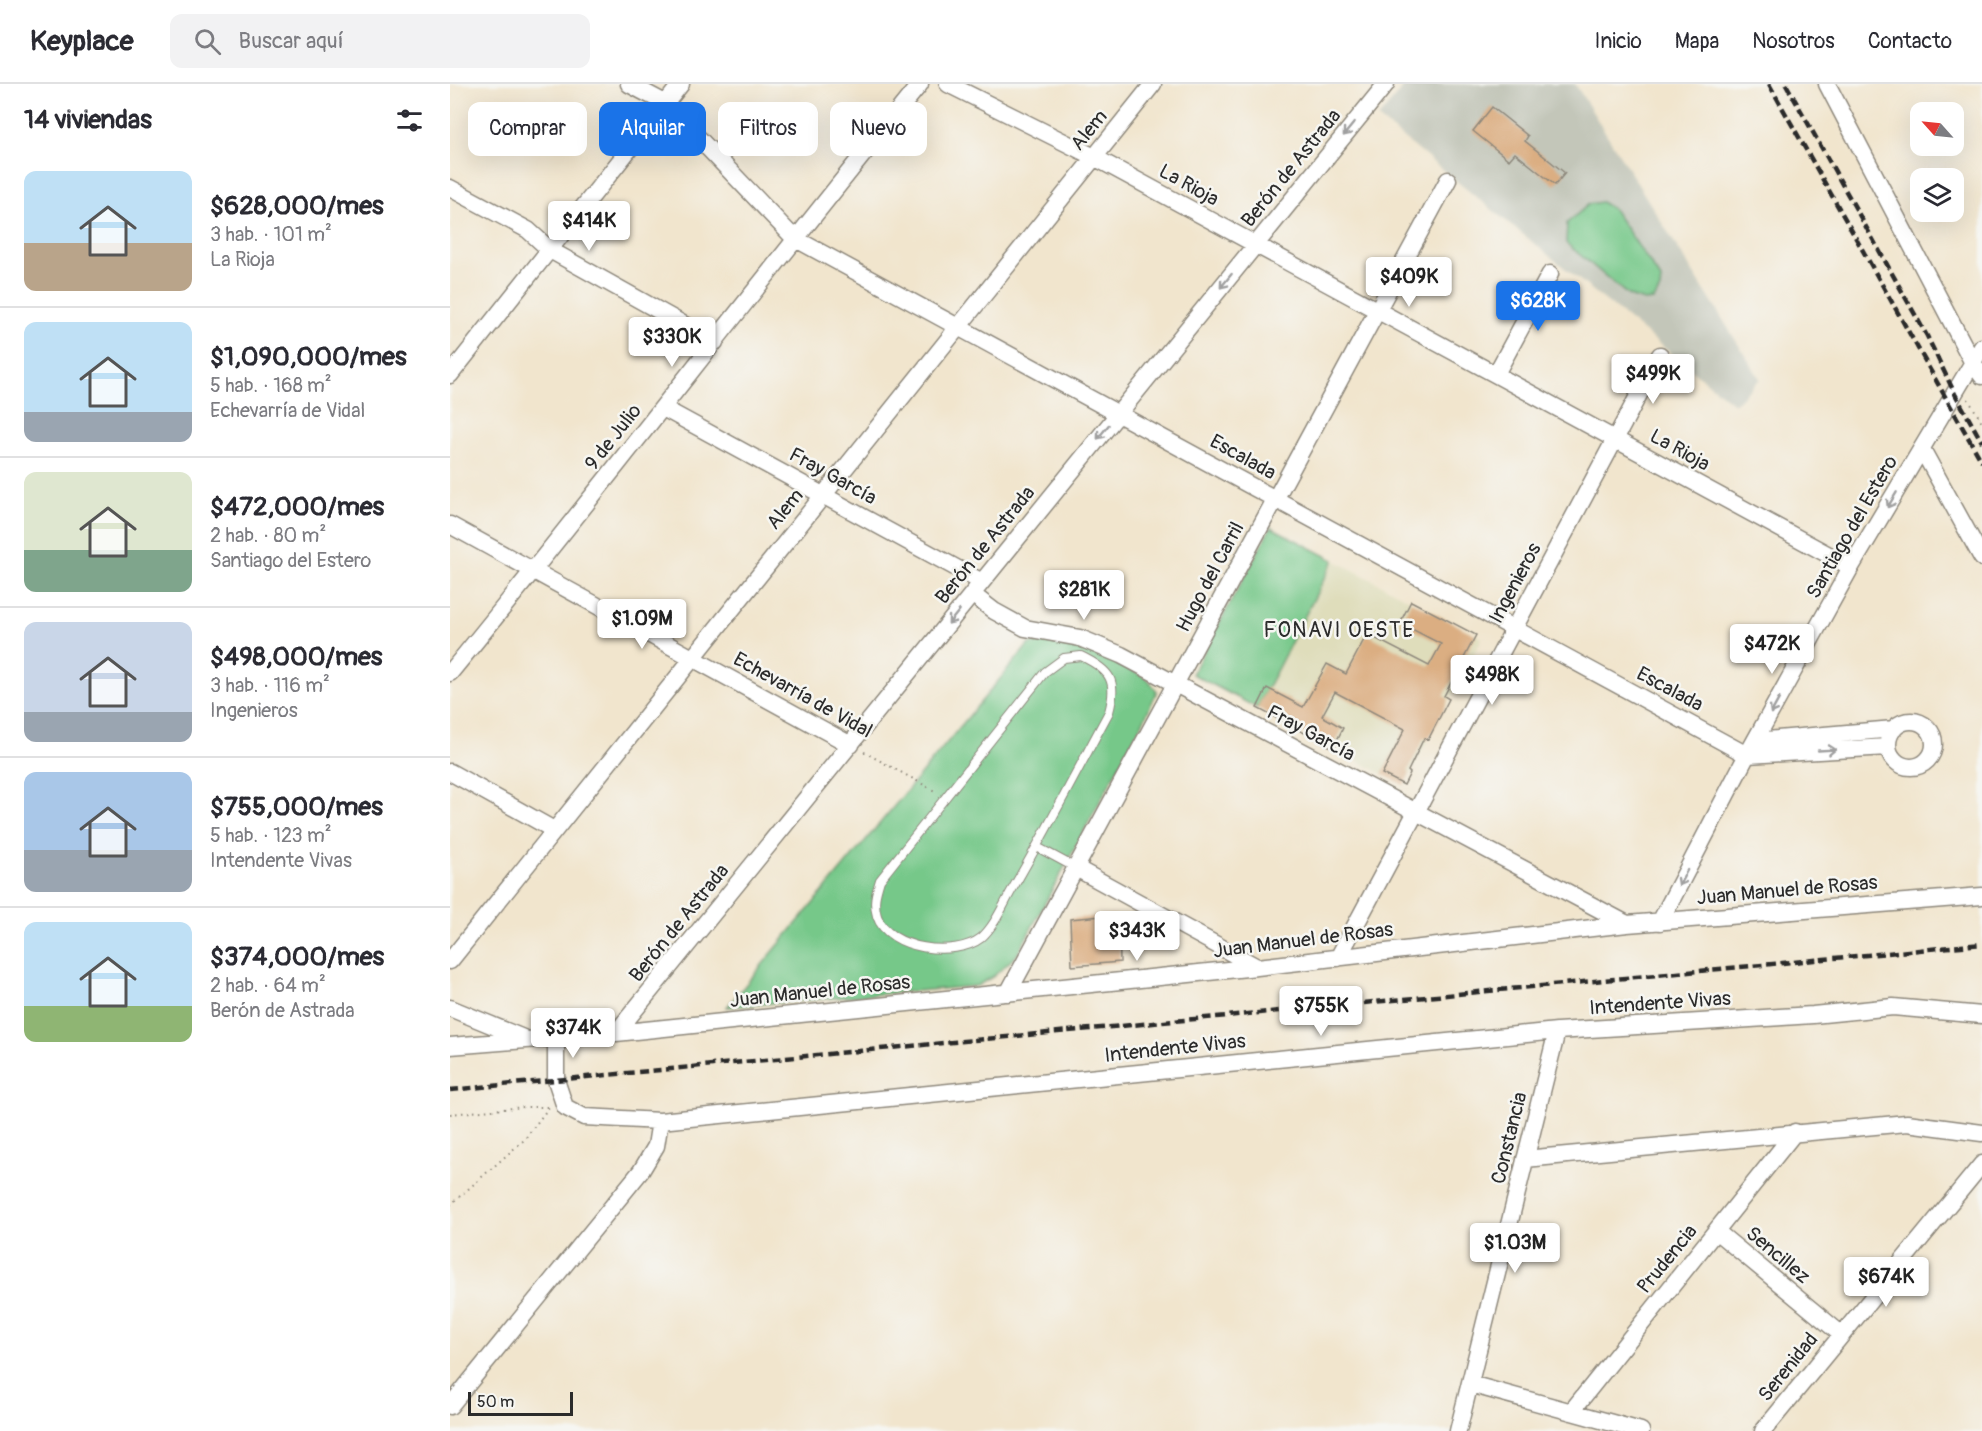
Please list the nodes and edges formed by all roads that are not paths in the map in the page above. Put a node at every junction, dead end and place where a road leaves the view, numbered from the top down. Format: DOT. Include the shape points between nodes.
graph roads {
  1 [pos="629,84"];
  2 [pos="681,84"];
  3 [pos="920,84"];
  4 [pos="948,84"];
  5 [pos="1153,84"];
  6 [pos="1385,84"];
  7 [pos="1827,84"];
  8 [pos="663,102"];
  9 [pos="666,102"];
  10 [pos="706,146"];
  11 [pos="624,156"];
  12 [pos="1094,157"];
  13 [pos="1448,180"];
  14 [pos="450,188"];
  15 [pos="794,238"];
  16 [pos="1255,245"];
  17 [pos="550,250"];
  18 [pos="1550,274"];
  19 [pos="1378,311"];
  20 [pos="958,326"];
  21 [pos="715,342"];
  22 [pos="1982,346"];
  23 [pos="1660,355"];
  24 [pos="1978,370"];
  25 [pos="450,375"];
  26 [pos="1496,375"];
  27 [pos="663,408"];
  28 [pos="1119,413"];
  29 [pos="1616,439"];
  30 [pos="1922,449"];
  31 [pos="823,495"];
  32 [pos="1276,499"];
  33 [pos="450,525"];
  34 [pos="1982,558"];
  35 [pos="1851,567"];
  36 [pos="534,571"];
  37 [pos="977,588"];
  38 [pos="1514,628"];
  39 [pos="692,658"];
  40 [pos="450,673"];
  41 [pos="1175,685"];
  42 [pos="1894,729"];
  43 [pos="851,745"];
  44 [pos="1888,747"];
  45 [pos="1751,748"];
  46 [pos="450,772"];
  47 [pos="1416,812"];
  48 [pos="554,831"];
  49 [pos="1037,847"];
  50 [pos="1076,868"];
  51 [pos="1982,896"];
  52 [pos="1660,922"];
  53 [pos="1627,924"];
  54 [pos="1338,958"];
  55 [pos="450,961"];
  56 [pos="1257,967"];
  57 [pos="1008,993"];
  58 [pos="450,1008"];
  59 [pos="1982,1015"];
  60 [pos="1557,1031"];
  61 [pos="616,1033"];
  62 [pos="556,1038"];
  63 [pos="527,1039"];
  64 [pos="450,1046"];
  65 [pos="660,1121"];
  66 [pos="1795,1132"];
  67 [pos="1982,1133"];
  68 [pos="1526,1159"];
  69 [pos="1982,1164"];
  70 [pos="1716,1231"];
  71 [pos="1842,1335"];
  72 [pos="1470,1384"];
  73 [pos="450,1406"];
  74 [pos="1571,1412"];
  75 [pos="1458,1431"];
  76 [pos="1641,1431"];
  77 [pos="1763,1431"];
  1 -- 8 [label="street, Escalada"];
  2 -- 9 [label="street"];
  3 -- 15 [label="street, 9 de Julio"];
  4 -- 12 [label="street, La Rioja"];
  5 -- 12 [label="street, Alem"];
  6 -- 16 [label="street, Berón de Astrada, one-way"];
  7 -- 24 [label="street"];
  10 -- 15 [label="street, Escalada"];
  11 -- 17 [label="street"];
  12 -- 16 [label="street, La Rioja"];
  12 -- 20 [label="street, Alem"];
  13 -- 19 [label="street, Hugo del Carril"];
  14 -- 17 [label="street" via="528,230"];
  15 -- 20 [label="street, Escalada"];
  15 -- 21 [label="street, 9 de Julio"];
  16 -- 19 [label="street, La Rioja"];
  16 -- 28 [label="street, Berón de Astrada, one-way"];
  17 -- 21 [label="street"];
  17 -- 25 [label="street"];
  18 -- 26 [label="street"];
  19 -- 26 [label="street, La Rioja"];
  19 -- 32 [label="street, Hugo del Carril"];
  20 -- 28 [label="street, Escalada"];
  20 -- 31 [label="street, Alem"];
  21 -- 27 [label="street, 9 de Julio"];
  22 -- 24 [label="street, Santiago del Estero"];
  23 -- 29 [label="street, Ingenieros"];
  24 -- 30 [label="street, Santiago del Estero" via="1959,386"];
  26 -- 29 [label="street, La Rioja"];
  27 -- 31 [label="street, Fray García"];
  27 -- 36 [label="street, 9 de Julio"];
  28 -- 32 [label="street, Escalada"];
  28 -- 37 [label="street, Berón de Astrada, one-way"];
  29 -- 35 [label="street, La Rioja"];
  29 -- 38 [label="street, Ingenieros"];
  30 -- 34 [label="street"];
  30 -- 35 [label="street, Santiago del Estero, one-way"];
  31 -- 37 [label="street, Fray García"];
  31 -- 39 [label="street, Alem"];
  32 -- 38 [label="street, Escalada"];
  32 -- 41 [label="street, Hugo del Carril"];
  33 -- 36 [label="street, Echevarría de Vidal"];
  35 -- 45 [label="street, Santiago del Estero, one-way"];
  36 -- 39 [label="street, Echevarría de Vidal"];
  36 -- 40 [label="street, 9 de Julio"];
  37 -- 41 [label="street, Fray García" via="994,611 1025,628 1080,638"];
  37 -- 43 [label="street, Berón de Astrada, one-way"];
  38 -- 45 [label="street, Escalada"];
  38 -- 47 [label="street, Ingenieros"];
  39 -- 43 [label="street, Echevarría de Vidal"];
  39 -- 48 [label="street, Alem"];
  41 -- 47 [label="street, Fray García"];
  41 -- 50 [label="street, Hugo del Carril"];
  42 -- 44 [label="street"];
  42 -- 44 [label="street" via="1905,722 1918,722 1929,729 1934,748 1929,760 1911,768 1898,764"];
  42 -- 45 [label="street"];
  43 -- 61 [label="street, Berón de Astrada"];
  45 -- 44 [label="street, one-way"];
  45 -- 52 [label="street, Santiago del Estero, one-way"];
  46 -- 48 [label="street"];
  47 -- 53 [label="street, Fray García"];
  47 -- 54 [label="street, Ingenieros"];
  48 -- 55 [label="street, Alem"];
  49 -- 49 [label="lane" via="1109,712 1114,695 1111,678 1099,664 1082,656 1064,658 1045,672 880,880 874,899 878,918 890,934 912,945 938,949 962,946 981,938"];
  49 -- 50 [label="lane"];
  50 -- 56 [label="street"];
  50 -- 57 [label="street, Hugo del Carril"];
  51 -- 52 [label="street, Juan Manuel de Rosas"];
  52 -- 53 [label="street, Juan Manuel de Rosas"];
  53 -- 54 [label="street, Juan Manuel de Rosas"];
  54 -- 56 [label="street, Juan Manuel de Rosas"];
  56 -- 57 [label="street, Juan Manuel de Rosas"];
  57 -- 61 [label="street, Juan Manuel de Rosas"];
  58 -- 63 [label="street"];
  59 -- 60 [label="street, Intendente Vivas" via="1893,1007"];
  60 -- 65 [label="street, Intendente Vivas"];
  60 -- 68 [label="street, Constancia"];
  61 -- 62 [label="street, Juan Manuel de Rosas"];
  62 -- 63 [label="street, Juan Manuel de Rosas"];
  62 -- 65 [label="street" via="557,1107 584,1117"];
  63 -- 64 [label="street, Juan Manuel de Rosas"];
  65 -- 73 [label="street" via="656,1146 641,1171"];
  66 -- 67 [label="street" via="1907,1123"];
  66 -- 68 [label="street"];
  66 -- 70 [label="street, Prudencia"];
  68 -- 72 [label="street, Constancia"];
  69 -- 71 [label="street, Serenidad"];
  70 -- 71 [label="street, Sencillez"];
  70 -- 74 [label="street, Prudencia"];
  71 -- 77 [label="street, Serenidad"];
  72 -- 74 [label="street"];
  72 -- 75 [label="street, Constancia"];
  74 -- 76 [label="street"];
}
